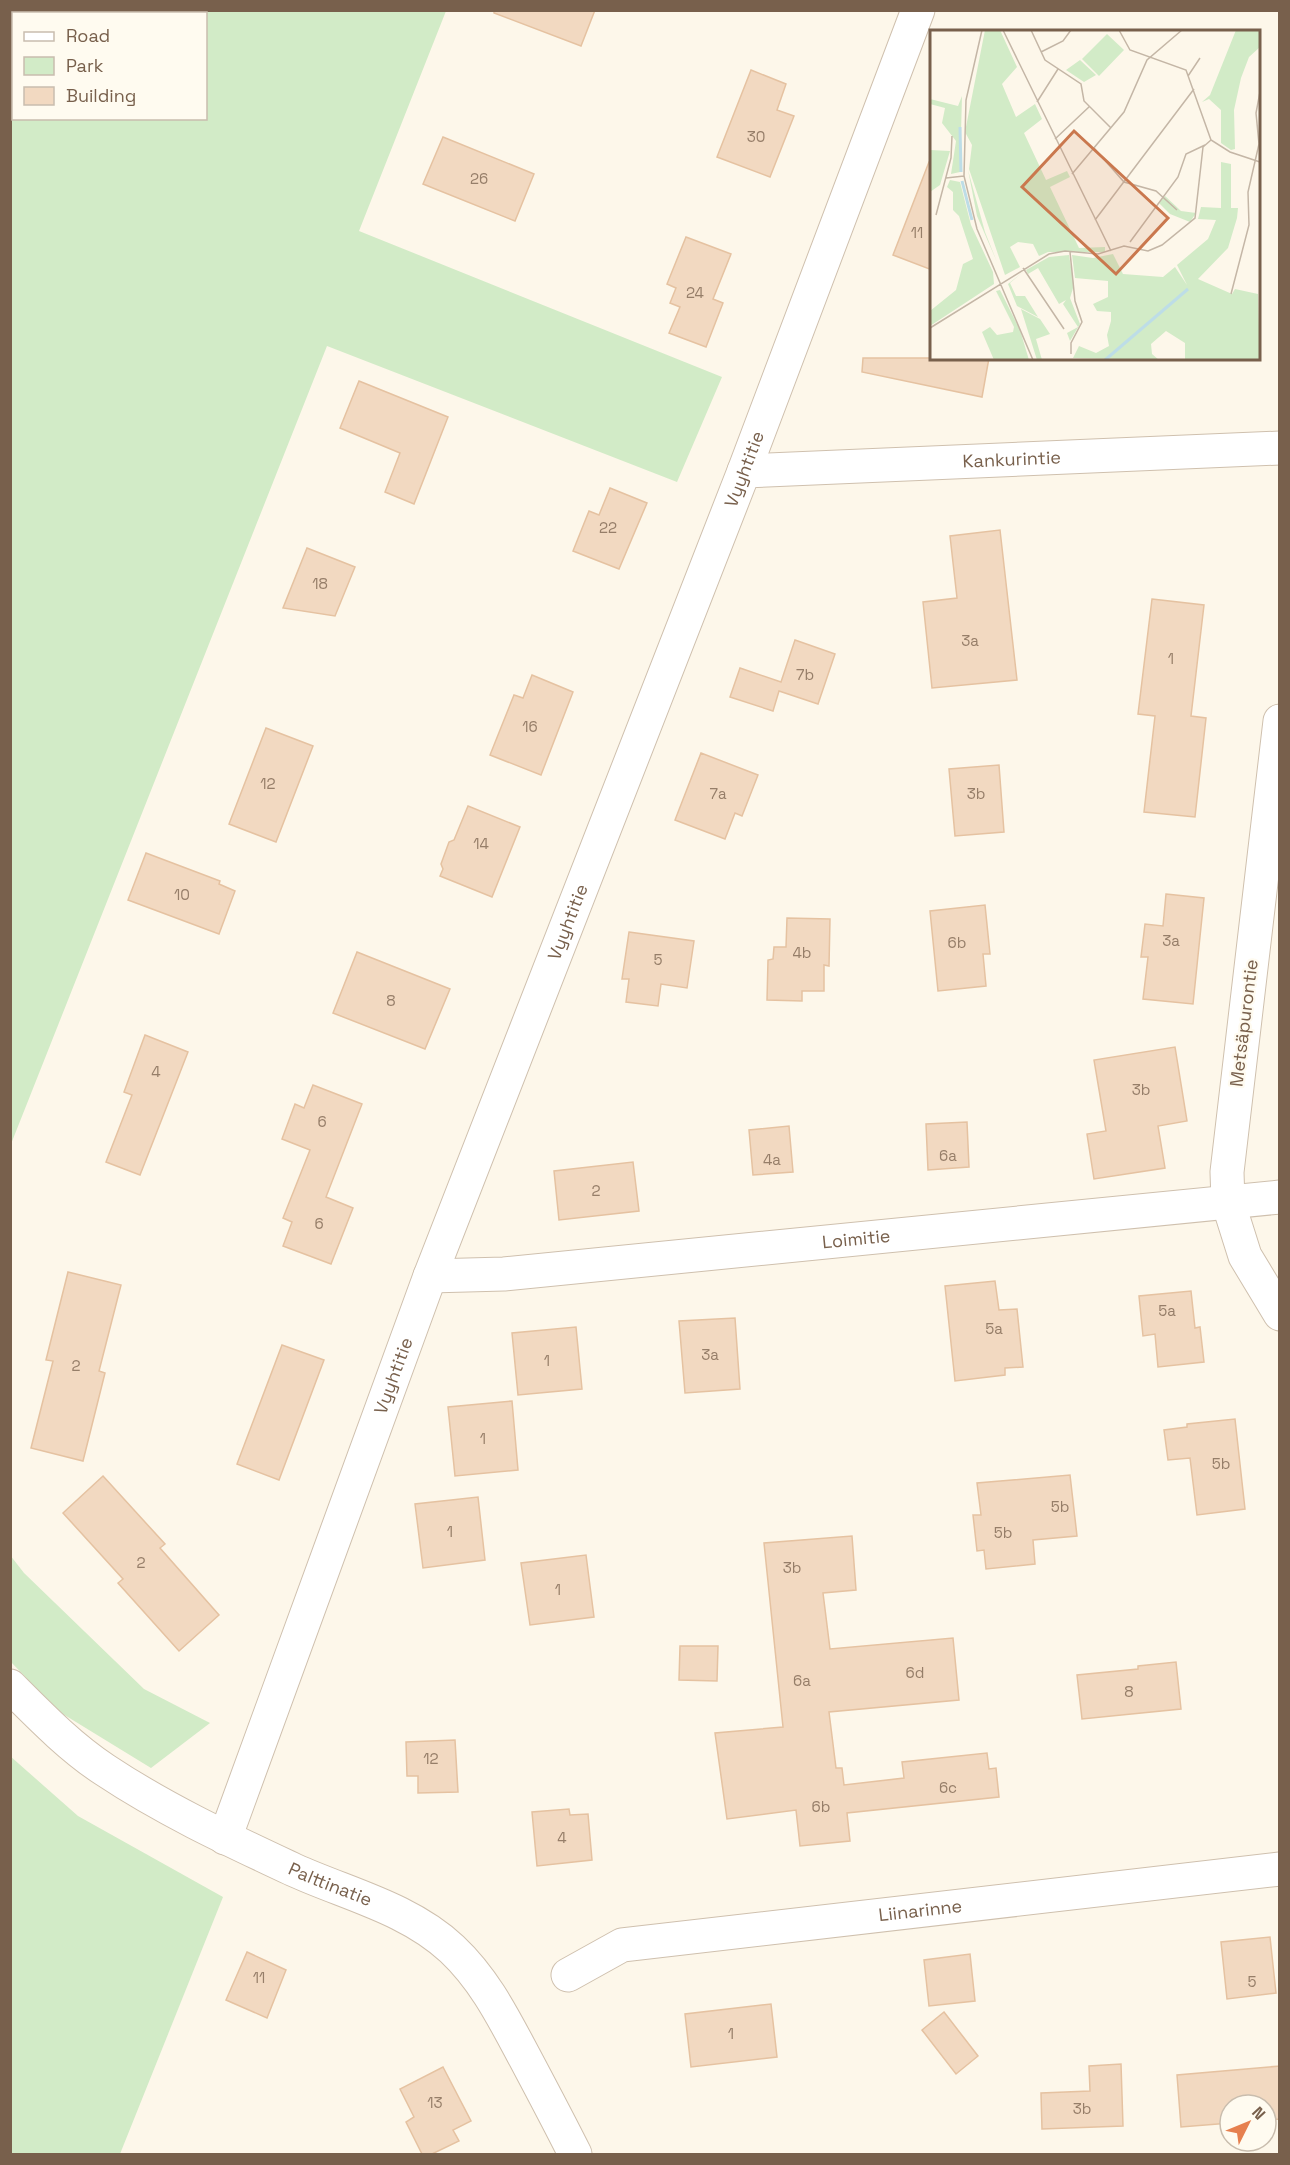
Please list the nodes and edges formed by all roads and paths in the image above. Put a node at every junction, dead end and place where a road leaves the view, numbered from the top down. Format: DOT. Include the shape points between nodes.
graph roads {
  1 [pos="918,10"];
  2 [pos="1280,448"];
  3 [pos="744,471"];
  4 [pos="1280,721"];
  5 [pos="1280,1197"];
  6 [pos="1228,1202"];
  7 [pos="430,1276"];
  8 [pos="1280,1314"];
  9 [pos="10,1686"];
  10 [pos="225,1838"];
  11 [pos="1280,1869"];
  12 [pos="568,1975"];
  13 [pos="575,2154"];
  1 -- 3 [label="street, Vyyhtitie"];
  2 -- 3 [label="street, Kankurintie"];
  3 -- 7 [label="street, Vyyhtitie"];
  4 -- 6 [label="street, Metsäpurontie" via="1227,1172"];
  5 -- 6 [label="street, Loimitie"];
  6 -- 7 [label="street, Loimitie" via="516,1273"];
  6 -- 8 [label="street, Metsäpurontie" via="1245,1256"];
  7 -- 10 [label="street, Vyyhtitie"];
  9 -- 10 [label="street, Palttinatie" via="46,1722 104,1769"];
  10 -- 13 [label="street, Palttinatie" via="389,1909 421,1925 452,1948 483,1983"];
  11 -- 12 [label="street, Liinarinne" via="622,1945"];
}
